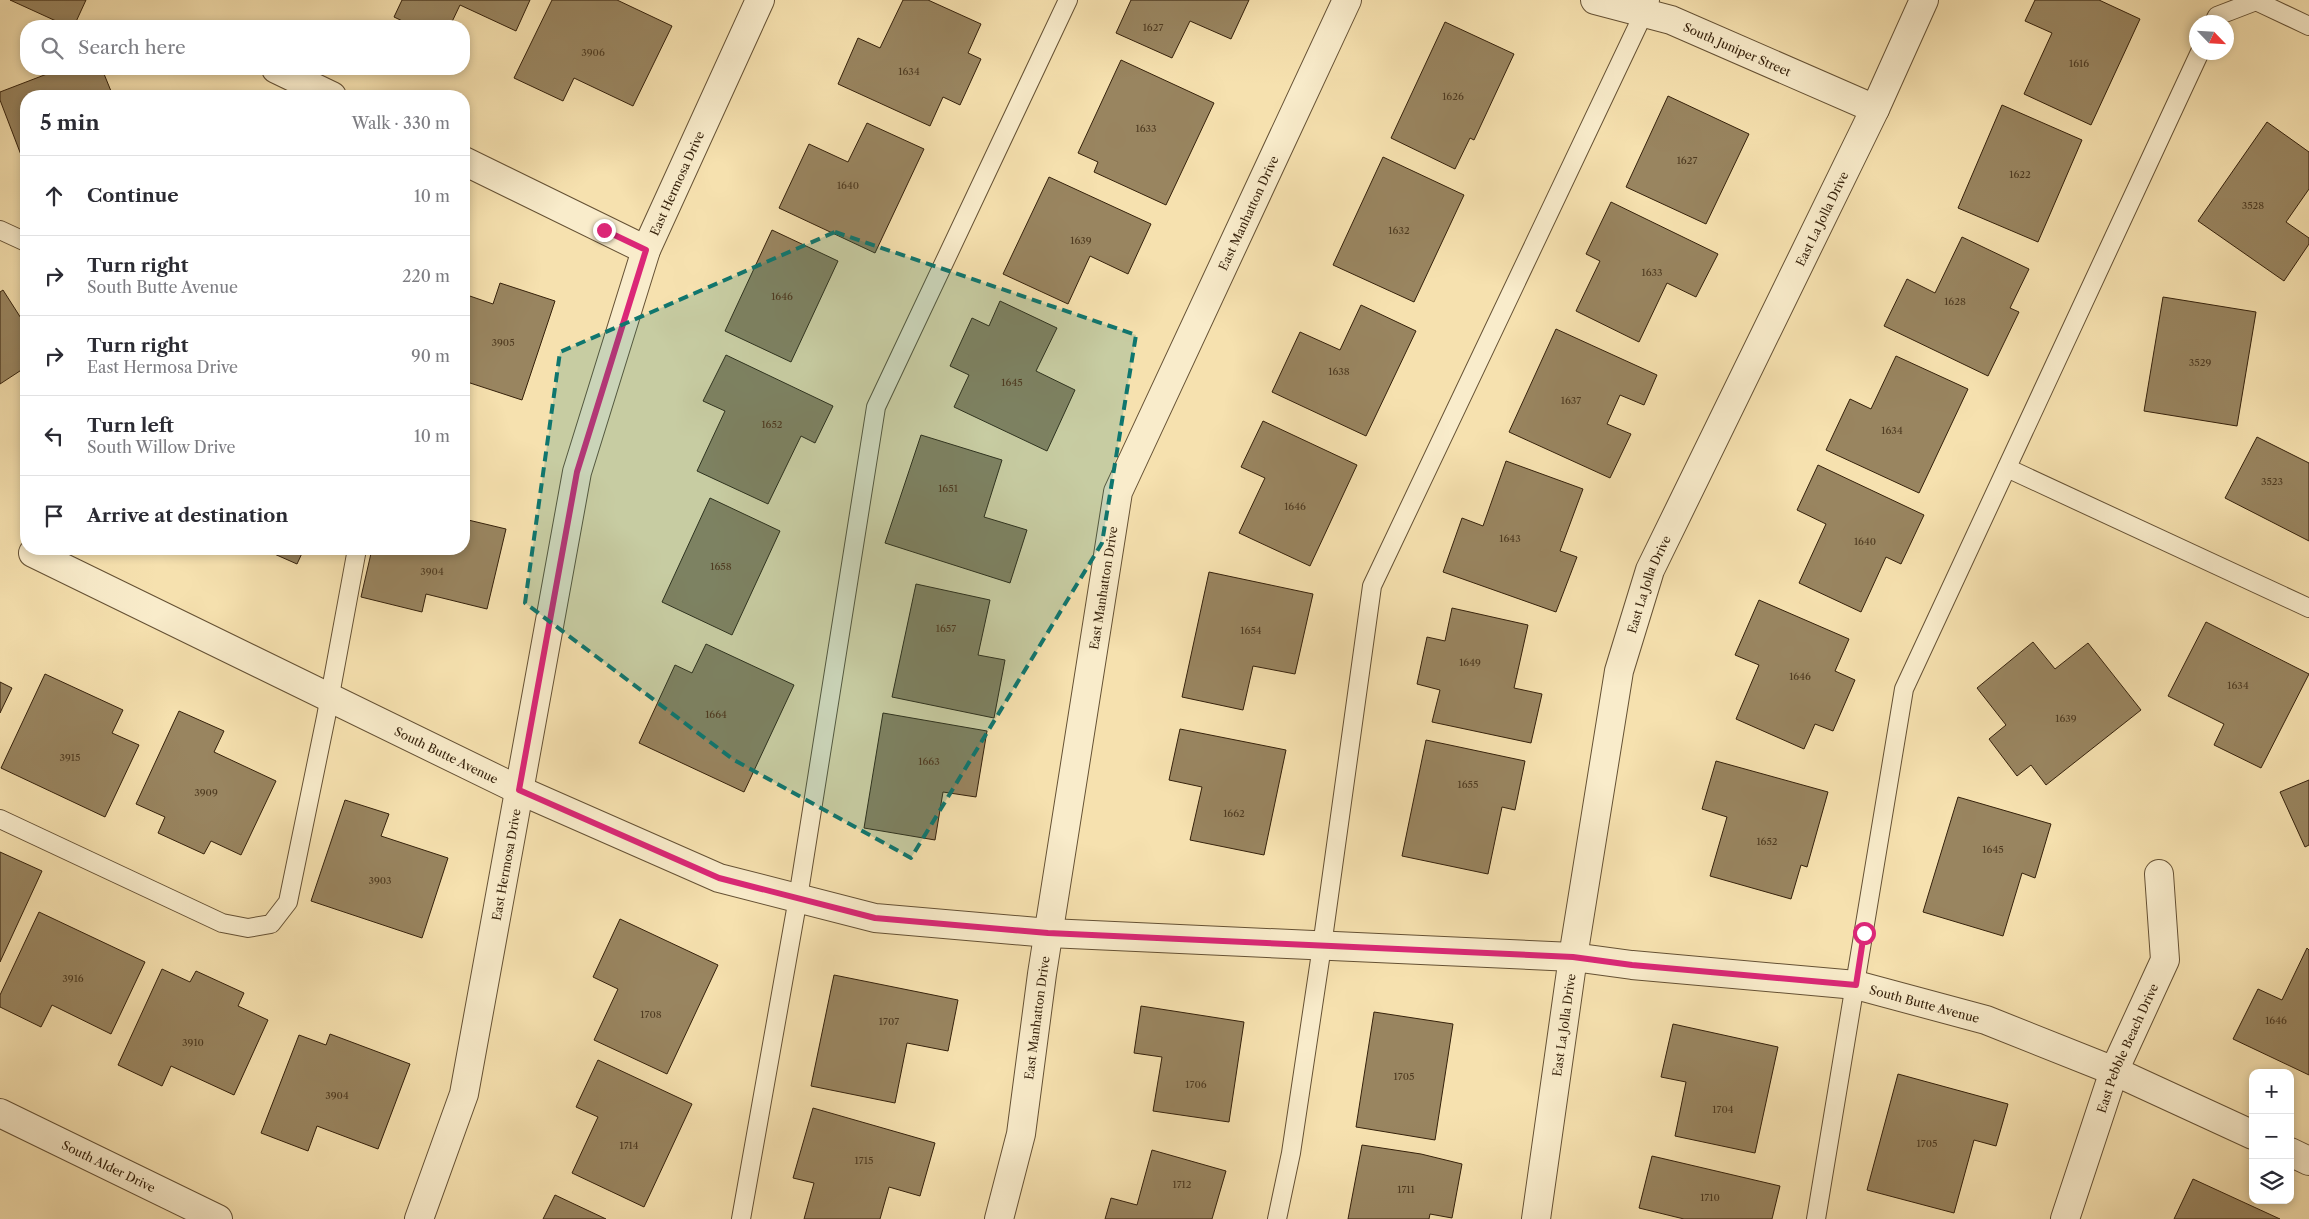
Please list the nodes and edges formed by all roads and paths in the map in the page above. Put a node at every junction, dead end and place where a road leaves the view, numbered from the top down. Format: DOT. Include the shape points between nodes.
graph roads {
  1 [pos="760,0"];
  2 [pos="1068,0"];
  3 [pos="1347,0"];
  4 [pos="1595,0"];
  5 [pos="1924,0"];
  6 [pos="1647,6"];
  7 [pos="2220,15"];
  8 [pos="2309,26"];
  9 [pos="2196,60"];
  10 [pos="288,75"];
  11 [pos="320,90"];
  12 [pos="1875,109"];
  13 [pos="470,164"];
  14 [pos="0,230"];
  15 [pos="20,239"];
  16 [pos="646,250"];
  17 [pos="2006,468"];
  18 [pos="37,555"];
  19 [pos="356,555"];
  20 [pos="2309,608"];
  21 [pos="330,698"];
  22 [pos="519,790"];
  23 [pos="0,819"];
  24 [pos="2159,874"];
  25 [pos="798,898"];
  26 [pos="1048,933"];
  27 [pos="1322,946"];
  28 [pos="1573,957"];
  29 [pos="1856,985"];
  30 [pos="2114,1070"];
  31 [pos="0,1113"];
  32 [pos="2249,1133"];
  33 [pos="2294,1154"];
  34 [pos="2309,1161"];
  35 [pos="218,1219"];
  36 [pos="419,1219"];
  37 [pos="741,1219"];
  38 [pos="999,1219"];
  39 [pos="1277,1219"];
  40 [pos="1536,1219"];
  41 [pos="1816,1219"];
  42 [pos="2064,1219"];
  1 -- 16 [label="street, East Hermosa Drive"];
  2 -- 25 [label="lane" via="876,408"];
  3 -- 26 [label="street, East Manhatton Drive" via="1118,492"];
  4 -- 6 [label="street, South Juniper Street"];
  5 -- 12 [label="street, East La Jolla Drive"];
  6 -- 12 [label="street, South Juniper Street" via="1671,20"];
  6 -- 27 [label="lane" via="1372,586"];
  7 -- 8 [label="lane" via="2256,1"];
  9 -- 17 [label="lane"];
  10 -- 11 [label="street"];
  12 -- 28 [label="street, East La Jolla Drive" via="1650,570 1619,671"];
  13 -- 16 [label="street"];
  14 -- 15 [label="lane"];
  16 -- 22 [label="street, East Hermosa Drive" via="577,472"];
  17 -- 20 [label="lane"];
  17 -- 29 [label="lane" via="1904,689"];
  18 -- 21 [label="street, South Butte Avenue"];
  19 -- 21 [label="lane"];
  21 -- 22 [label="street, South Butte Avenue"];
  21 -- 23 [label="lane" via="288,902 270,924 248,928 222,923"];
  22 -- 25 [label="street, South Butte Avenue" via="719,878"];
  22 -- 36 [label="street, East Hermosa Drive" via="464,1094"];
  24 -- 30 [label="street, East Pebble Beach Drive" via="2166,960"];
  25 -- 26 [label="street, South Butte Avenue" via="875,918"];
  25 -- 37 [label="lane"];
  26 -- 27 [label="street, South Butte Avenue"];
  26 -- 38 [label="street, East Manhatton Drive" via="1020,1134"];
  27 -- 28 [label="street, South Butte Avenue"];
  27 -- 39 [label="lane" via="1291,1153"];
  28 -- 29 [label="street, South Butte Avenue"];
  28 -- 40 [label="street, East La Jolla Drive"];
  29 -- 30 [label="street, South Butte Avenue" via="1986,1020"];
  29 -- 41 [label="lane"];
  30 -- 32 [label="street, South Butte Avenue"];
  30 -- 42 [label="street, East Pebble Beach Drive"];
  31 -- 35 [label="street, South Alder Drive"];
  33 -- 34 [label="street"];
}
